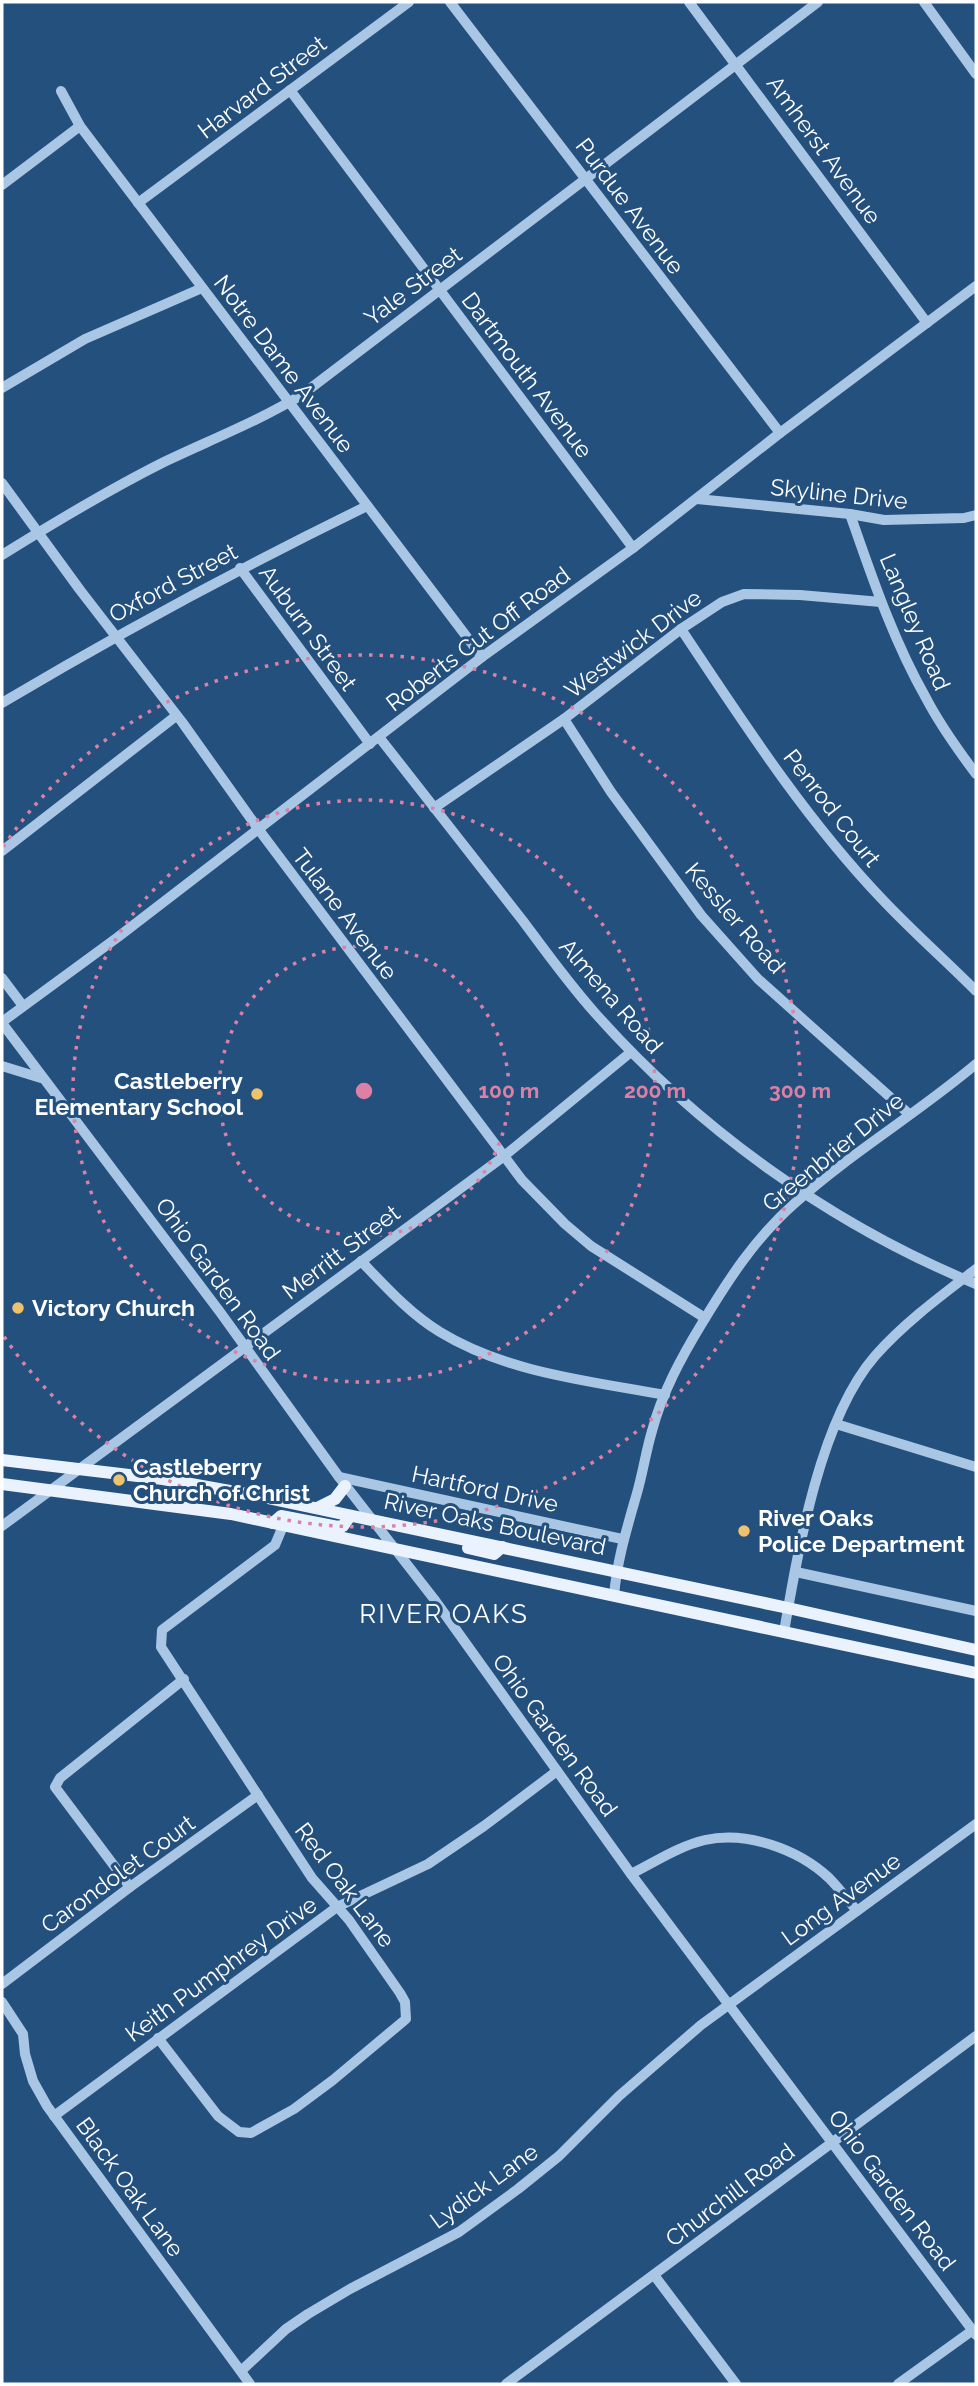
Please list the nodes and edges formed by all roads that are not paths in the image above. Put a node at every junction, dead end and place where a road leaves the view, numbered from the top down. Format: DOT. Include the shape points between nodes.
graph roads {
  1 [pos="409,2"];
  2 [pos="450,2"];
  3 [pos="689,2"];
  4 [pos="818,2"];
  5 [pos="924,2"];
  6 [pos="736,64"];
  7 [pos="976,74"];
  8 [pos="290,90"];
  9 [pos="61,91"];
  10 [pos="80,126"];
  11 [pos="586,179"];
  12 [pos="2,185"];
  13 [pos="138,203"];
  14 [pos="976,286"];
  15 [pos="202,288"];
  16 [pos="439,289"];
  17 [pos="927,323"];
  18 [pos="2,388"];
  19 [pos="289,403"];
  20 [pos="780,433"];
  21 [pos="2,483"];
  22 [pos="697,499"];
  23 [pos="367,506"];
  24 [pos="850,514"];
  25 [pos="976,515"];
  26 [pos="39,532"];
  27 [pos="634,548"];
  28 [pos="2,555"];
  29 [pos="240,568"];
  30 [pos="881,602"];
  31 [pos="681,629"];
  32 [pos="115,636"];
  33 [pos="482,657"];
  34 [pos="2,703"];
  35 [pos="177,716"];
  36 [pos="564,719"];
  37 [pos="379,737"];
  38 [pos="370,744"];
  39 [pos="976,774"];
  40 [pos="434,808"];
  41 [pos="259,830"];
  42 [pos="2,851"];
  43 [pos="2,978"];
  44 [pos="976,991"];
  45 [pos="23,1006"];
  46 [pos="2,1023"];
  47 [pos="631,1052"];
  48 [pos="976,1063"];
  49 [pos="2,1066"];
  50 [pos="43,1078"];
  51 [pos="909,1114"];
  52 [pos="503,1157"];
  53 [pos="807,1194"];
  54 [pos="361,1261"];
  55 [pos="976,1269"];
  56 [pos="963,1279"];
  57 [pos="976,1284"];
  58 [pos="705,1318"];
  59 [pos="246,1348"];
  60 [pos="665,1395"];
  61 [pos="836,1424"];
  62 [pos="2,1460"];
  63 [pos="976,1467"];
  64 [pos="82,1468"];
  65 [pos="342,1481"];
  66 [pos="2,1484"];
  67 [pos="50,1489"];
  68 [pos="317,1508"];
  69 [pos="349,1516"];
  70 [pos="372,1520"];
  71 [pos="278,1524"];
  72 [pos="2,1526"];
  73 [pos="622,1539"];
  74 [pos="502,1547"];
  75 [pos="393,1549"];
  76 [pos="426,1556"];
  77 [pos="616,1571"];
  78 [pos="796,1572"];
  79 [pos="614,1596"];
  80 [pos="788,1608"];
  81 [pos="976,1611"];
  82 [pos="784,1632"];
  83 [pos="976,1650"];
  84 [pos="976,1673"];
  85 [pos="184,1679"];
  86 [pos="556,1771"];
  87 [pos="258,1795"];
  88 [pos="976,1824"];
  89 [pos="631,1874"];
  90 [pos="130,1888"];
  91 [pos="337,1907"];
  92 [pos="857,1911"];
  93 [pos="2,1984"];
  94 [pos="2,2002"];
  95 [pos="729,2004"];
  96 [pos="976,2036"];
  97 [pos="158,2038"];
  98 [pos="54,2116"];
  99 [pos="832,2143"];
  100 [pos="654,2275"];
  101 [pos="974,2332"];
  102 [pos="241,2371"];
  103 [pos="250,2384"];
  104 [pos="506,2384"];
  105 [pos="736,2384"];
  106 [pos="898,2384"];
  1 -- 8 [label="street, Harvard Street"];
  2 -- 11 [label="street, Purdue Avenue"];
  3 -- 6 [label="street, Amherst Avenue"];
  4 -- 6 [label="street, Yale Street"];
  5 -- 7 [label="street"];
  6 -- 11 [label="street, Yale Street"];
  6 -- 17 [label="street, Amherst Avenue"];
  8 -- 13 [label="street, Harvard Street"];
  8 -- 16 [label="street, Dartmouth Avenue"];
  9 -- 10 [label="street, Notre Dame Avenue"];
  10 -- 12 [label="street"];
  10 -- 13 [label="street, Notre Dame Avenue"];
  11 -- 16 [label="street, Yale Street"];
  11 -- 20 [label="street, Purdue Avenue"];
  13 -- 15 [label="street, Notre Dame Avenue"];
  14 -- 17 [label="street, Roberts Cut Off Road"];
  15 -- 18 [label="street" via="85,339"];
  15 -- 19 [label="street, Notre Dame Avenue"];
  16 -- 19 [label="street, Yale Street"];
  16 -- 27 [label="street, Dartmouth Avenue"];
  17 -- 20 [label="street, Roberts Cut Off Road"];
  19 -- 23 [label="street, Notre Dame Avenue"];
  19 -- 26 [label="street, Yale Street" via="160,464"];
  20 -- 22 [label="street, Roberts Cut Off Road"];
  21 -- 26 [label="street, Tulane Avenue"];
  22 -- 24 [label="street, Skyline Drive"];
  22 -- 27 [label="street, Roberts Cut Off Road"];
  23 -- 29 [label="street, Oxford Street"];
  23 -- 33 [label="street, Notre Dame Avenue"];
  24 -- 25 [label="street, Skyline Drive" via="918,521"];
  24 -- 30 [label="street, Langley Road"];
  26 -- 28 [label="street, Yale Street"];
  26 -- 32 [label="street, Tulane Avenue"];
  27 -- 33 [label="street, Roberts Cut Off Road"];
  29 -- 32 [label="street, Oxford Street"];
  29 -- 38 [label="street, Auburn Street"];
  30 -- 31 [label="street, Westwick Drive" via="744,594 722,602"];
  30 -- 39 [label="street, Langley Road" via="926,700"];
  31 -- 36 [label="street, Westwick Drive"];
  31 -- 44 [label="street, Penrod Court" via="816,823 880,898"];
  32 -- 34 [label="street, Oxford Street"];
  32 -- 35 [label="street, Tulane Avenue"];
  33 -- 37 [label="street, Roberts Cut Off Road"];
  35 -- 41 [label="street, Tulane Avenue"];
  35 -- 42 [label="street"];
  36 -- 40 [label="street, Westwick Drive"];
  36 -- 51 [label="street, Kessler Road" via="701,915 758,979"];
  37 -- 38 [label="street, Roberts Cut Off Road"];
  37 -- 40 [label="street, Almena Road"];
  38 -- 41 [label="street, Roberts Cut Off Road"];
  40 -- 47 [label="street, Almena Road" via="593,1011"];
  41 -- 45 [label="street, Roberts Cut Off Road"];
  41 -- 52 [label="street, Tulane Avenue"];
  43 -- 45 [label="street"];
  45 -- 46 [label="street, Roberts Cut Off Road"];
  46 -- 50 [label="street, Ohio Garden Road"];
  47 -- 52 [label="street, Merritt Street"];
  47 -- 53 [label="street, Almena Road" via="744,1151"];
  48 -- 51 [label="street, Greenbrier Drive"];
  49 -- 50 [label="street"];
  50 -- 59 [label="street, Ohio Garden Road"];
  51 -- 53 [label="street, Greenbrier Drive"];
  52 -- 54 [label="street, Merritt Street"];
  52 -- 58 [label="street, Tulane Avenue" via="565,1224 591,1245"];
  53 -- 56 [label="street, Almena Road" via="872,1234"];
  53 -- 58 [label="street, Greenbrier Drive" via="746,1254"];
  54 -- 59 [label="street, Merritt Street"];
  54 -- 60 [label="street" via="439,1332 477,1352 547,1373"];
  55 -- 56 [label="street"];
  56 -- 57 [label="street, Almena Road"];
  56 -- 61 [label="street" via="874,1357"];
  58 -- 60 [label="street, Greenbrier Drive"];
  59 -- 64 [label="street, Merritt Street"];
  59 -- 65 [label="street, Ohio Garden Road"];
  60 -- 73 [label="street, Greenbrier Drive"];
  61 -- 63 [label="street"];
  61 -- 78 [label="street" via="805,1521"];
  62 -- 64 [label="main road, River Oaks Boulevard"];
  64 -- 67 [label="street, Merritt Street"];
  64 -- 68 [label="main road, River Oaks Boulevard"];
  65 -- 68 [label="main road" via="335,1499"];
  65 -- 70 [label="street, Ohio Garden Road"];
  65 -- 73 [label="street, Hartford Drive"];
  66 -- 67 [label="main road, River Oaks Boulevard"];
  67 -- 71 [label="main road, River Oaks Boulevard"];
  67 -- 72 [label="street, Merritt Street"];
  68 -- 69 [label="main road, River Oaks Boulevard"];
  69 -- 70 [label="main road, River Oaks Boulevard"];
  69 -- 71 [label="main road" via="338,1528 281,1516"];
  70 -- 74 [label="main road, River Oaks Boulevard"];
  70 -- 75 [label="street, Ohio Garden Road"];
  71 -- 75 [label="main road, River Oaks Boulevard"];
  71 -- 85 [label="street, Red Oak Lane" via="275,1545 162,1630 161,1647"];
  73 -- 77 [label="street, Greenbrier Drive"];
  74 -- 76 [label="main road" via="494,1554 424,1540 421,1546"];
  74 -- 77 [label="main road, River Oaks Boulevard"];
  75 -- 76 [label="main road, River Oaks Boulevard"];
  75 -- 86 [label="street, Ohio Garden Road"];
  76 -- 79 [label="main road, River Oaks Boulevard"];
  77 -- 79 [label="street, Greenbrier Drive"];
  77 -- 80 [label="main road, River Oaks Boulevard"];
  78 -- 80 [label="street"];
  78 -- 81 [label="street"];
  79 -- 82 [label="main road, River Oaks Boulevard"];
  80 -- 82 [label="street"];
  80 -- 83 [label="main road, River Oaks Boulevard"];
  82 -- 84 [label="main road, River Oaks Boulevard"];
  85 -- 87 [label="street, Red Oak Lane"];
  85 -- 90 [label="street" via="60,1778 55,1787"];
  86 -- 89 [label="street, Ohio Garden Road"];
  86 -- 91 [label="street, Keith Pumphrey Drive" via="428,1864"];
  87 -- 90 [label="street, Carondolet Court"];
  87 -- 91 [label="street, Red Oak Lane" via="312,1878"];
  88 -- 92 [label="street, Long Avenue"];
  89 -- 92 [label="street" via="705,1840 727,1837 760,1842 794,1853 828,1877"];
  89 -- 95 [label="street, Ohio Garden Road"];
  90 -- 93 [label="street, Carondolet Court"];
  91 -- 97 [label="street, Keith Pumphrey Drive"];
  91 -- 97 [label="street, Red Oak Lane" via="400,1993 407,2019 294,2109 251,2133 239,2132 218,2116"];
  92 -- 95 [label="street, Long Avenue"];
  94 -- 98 [label="street, Black Oak Lane" via="23,2034 33,2081"];
  95 -- 99 [label="street, Ohio Garden Road"];
  95 -- 102 [label="street, Lydick Lane" via="518,2189 459,2232 308,2314"];
  96 -- 99 [label="street, Churchill Road"];
  97 -- 98 [label="street, Keith Pumphrey Drive"];
  98 -- 102 [label="street, Black Oak Lane"];
  99 -- 100 [label="street, Churchill Road"];
  99 -- 101 [label="street, Ohio Garden Road"];
  100 -- 104 [label="street, Churchill Road"];
  100 -- 105 [label="street"];
  101 -- 106 [label="street"];
  102 -- 103 [label="street, Black Oak Lane"];
}
